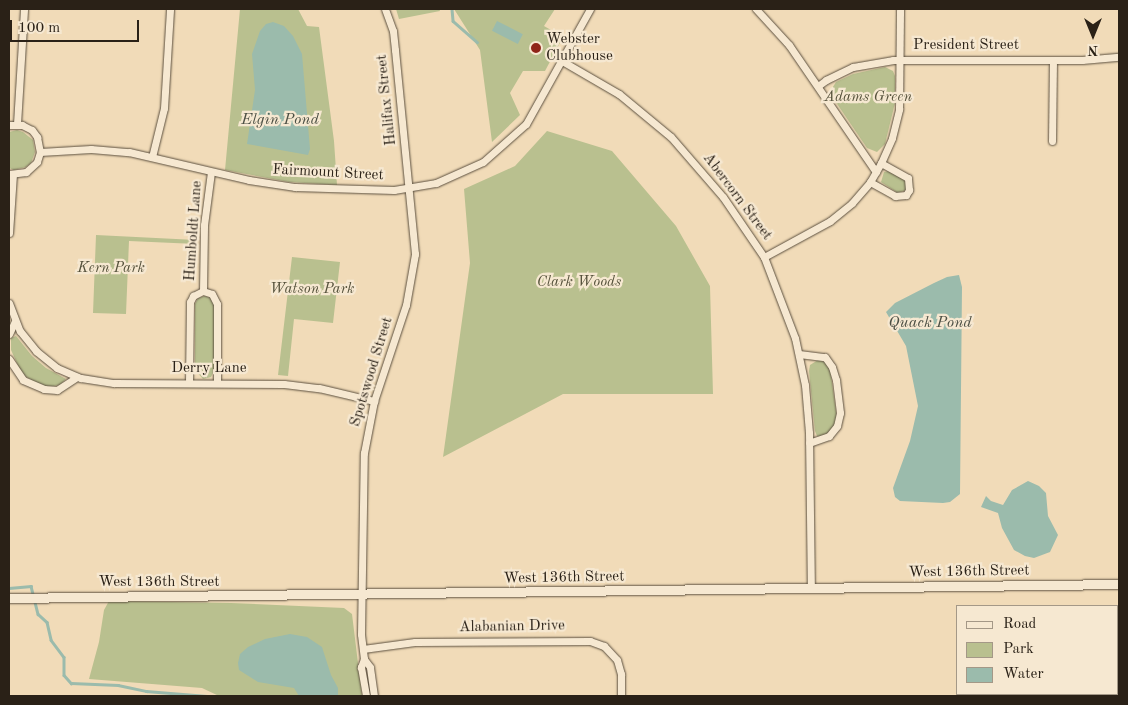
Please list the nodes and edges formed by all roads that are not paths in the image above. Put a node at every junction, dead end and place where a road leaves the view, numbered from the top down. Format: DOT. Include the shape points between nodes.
graph roads {
  1 [pos="24,9"];
  2 [pos="170,9"];
  3 [pos="385,9"];
  4 [pos="590,9"];
  5 [pos="756,9"];
  6 [pos="900,9"];
  7 [pos="1119,58"];
  8 [pos="900,59"];
  9 [pos="1052,60"];
  10 [pos="562,61"];
  11 [pos="818,86"];
  12 [pos="13,124"];
  13 [pos="1052,141"];
  14 [pos="40,152"];
  15 [pos="152,157"];
  16 [pos="881,163"];
  17 [pos="211,172"];
  18 [pos="876,172"];
  19 [pos="11,175"];
  20 [pos="870,182"];
  21 [pos="410,189"];
  22 [pos="9,233"];
  23 [pos="764,257"];
  24 [pos="203,291"];
  25 [pos="9,303"];
  26 [pos="15,320"];
  27 [pos="9,334"];
  28 [pos="799,354"];
  29 [pos="9,359"];
  30 [pos="78,377"];
  31 [pos="189,383"];
  32 [pos="217,383"];
  33 [pos="374,402"];
  34 [pos="809,443"];
  35 [pos="1119,584"];
  36 [pos="811,588"];
  37 [pos="361,595"];
  38 [pos="9,598"];
  39 [pos="363,649"];
  40 [pos="364,659"];
  41 [pos="366,696"];
  42 [pos="374,696"];
  43 [pos="621,696"];
  1 -- 12 [label="street"];
  2 -- 15 [label="street" via="164,108"];
  3 -- 21 [label="street, Halifax Street" via="395,50"];
  4 -- 10 [label="street, Fairmount Street"];
  5 -- 11 [label="street" via="789,45"];
  6 -- 8 [label="street"];
  7 -- 9 [label="street, President Street"];
  8 -- 9 [label="street, President Street"];
  8 -- 11 [label="street, President Street" via="853,67"];
  8 -- 16 [label="street" via="897,123"];
  9 -- 13 [label="street"];
  10 -- 21 [label="street, Fairmount Street" via="526,124 497,151 453,177"];
  10 -- 23 [label="street, Abercorn Street" via="619,94 671,137 724,197"];
  11 -- 18 [label="street"];
  12 -- 14 [label="street" via="32,130"];
  14 -- 15 [label="street, Fairmount Street" via="112,150"];
  14 -- 19 [label="street" via="32,168"];
  15 -- 17 [label="street, Fairmount Street"];
  16 -- 18 [label="street"];
  16 -- 20 [label="street" via="908,178 909,190 906,195 895,196"];
  17 -- 21 [label="street, Fairmount Street" via="331,190"];
  17 -- 24 [label="street, Humboldt Lane" via="204,225"];
  18 -- 20 [label="street"];
  19 -- 22 [label="street"];
  20 -- 23 [label="street" via="852,203 830,220"];
  21 -- 33 [label="street, Spotswood Street" via="415,238 414,271 402,322"];
  23 -- 28 [label="street, Abercorn Street" via="787,312"];
  24 -- 31 [label="street, Humboldt Lane" via="193,296 190,302"];
  24 -- 32 [label="street, Humboldt Lane" via="212,294 217,304"];
  25 -- 26 [label="street"];
  26 -- 27 [label="street"];
  26 -- 30 [label="street, Derry Lane" via="46,361"];
  28 -- 34 [label="street, Abercorn Street" via="805,385"];
  28 -- 34 [label="street" via="824,357 832,367 840,413 837,426 829,436"];
  29 -- 30 [label="street" via="24,380 44,389 57,390"];
  30 -- 31 [label="street, Derry Lane" via="114,383"];
  31 -- 32 [label="street, Derry Lane"];
  32 -- 33 [label="street, Derry Lane" via="300,385"];
  33 -- 37 [label="street, Spotswood Street" via="366,432 362,479"];
  34 -- 36 [label="street, Abercorn Street"];
  35 -- 36 [label="street, West 136th Street"];
  36 -- 37 [label="street, West 136th Street"];
  37 -- 38 [label="street, West 136th Street"];
  37 -- 39 [label="street, Spotswood Street"];
  39 -- 40 [label="street, Spotswood Street"];
  39 -- 43 [label="street, Alabanian Drive" via="415,642 590,640 604,646 617,660"];
  40 -- 41 [label="street" via="361,667"];
  40 -- 42 [label="street" via="370,667"];
}
